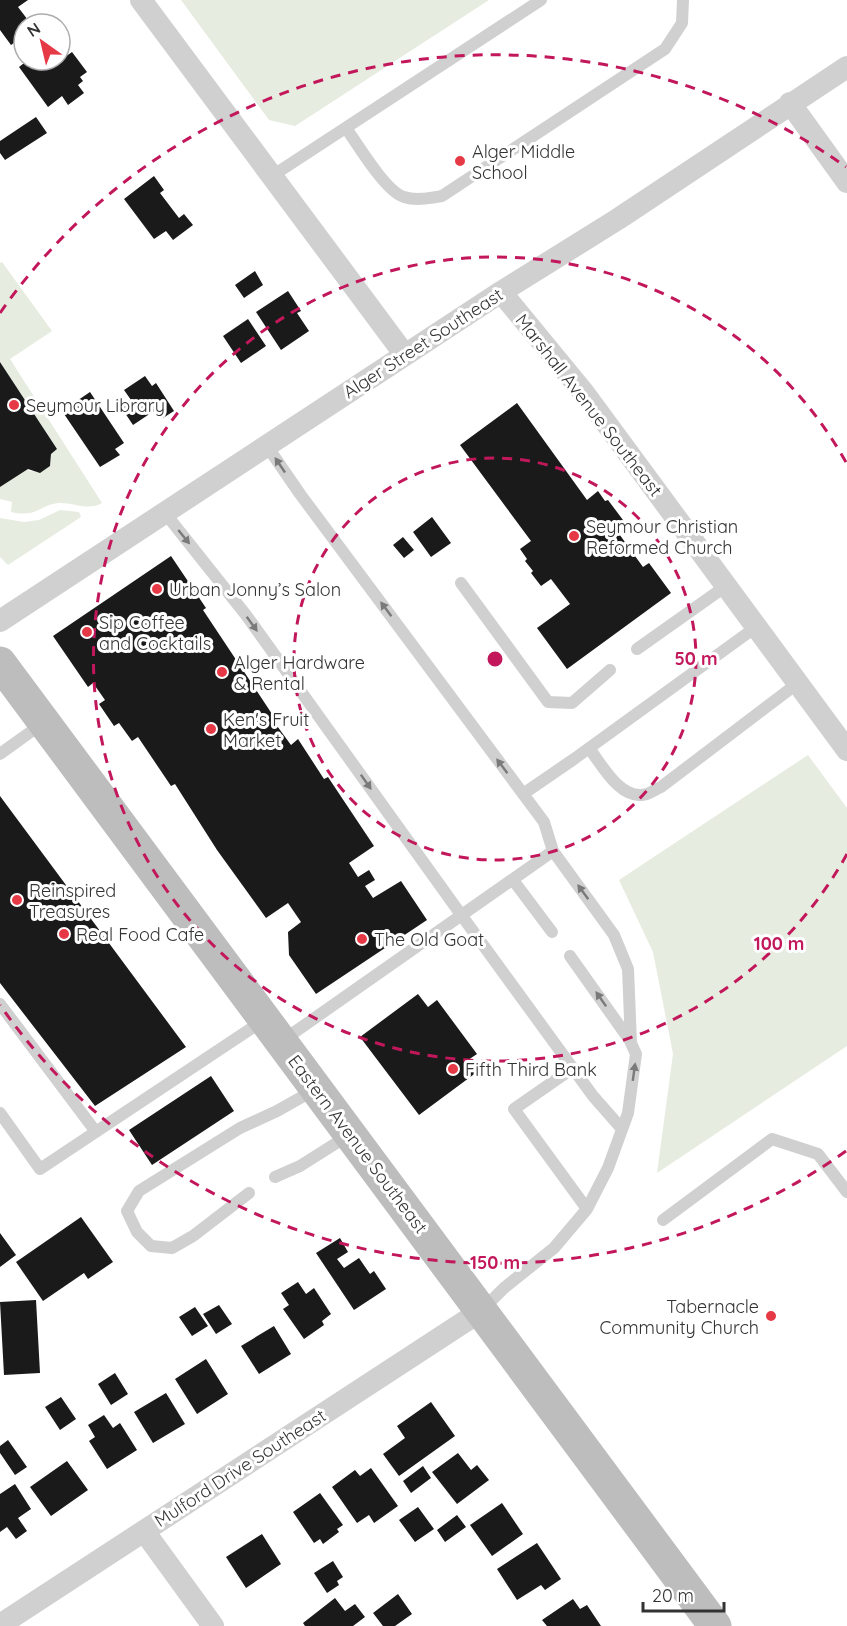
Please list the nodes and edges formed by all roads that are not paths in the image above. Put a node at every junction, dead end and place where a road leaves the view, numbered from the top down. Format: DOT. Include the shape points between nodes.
graph roads {
  1 [pos="141,0"];
  2 [pos="541,0"];
  3 [pos="683,0"];
  4 [pos="847,67"];
  5 [pos="790,103"];
  6 [pos="346,128"];
  7 [pos="272,176"];
  8 [pos="847,182"];
  9 [pos="501,292"];
  10 [pos="405,355"];
  11 [pos="267,446"];
  12 [pos="165,513"];
  13 [pos="460,584"];
  14 [pos="726,586"];
  15 [pos="0,621"];
  16 [pos="756,627"];
  17 [pos="638,649"];
  18 [pos="0,663"];
  19 [pos="610,670"];
  20 [pos="798,683"];
  21 [pos="44,722"];
  22 [pos="589,748"];
  23 [pos="847,750"];
  24 [pos="0,753"];
  25 [pos="523,794"];
  26 [pos="553,851"];
  27 [pos="513,880"];
  28 [pos="462,916"];
  29 [pos="552,932"];
  30 [pos="570,957"];
  31 [pos="0,1004"];
  32 [pos="273,1030"];
  33 [pos="631,1043"];
  34 [pos="573,1068"];
  35 [pos="317,1089"];
  36 [pos="0,1113"];
  37 [pos="622,1129"];
  38 [pos="96,1132"];
  39 [pos="350,1134"];
  40 [pos="275,1177"];
  41 [pos="847,1192"];
  42 [pos="249,1193"];
  43 [pos="587,1209"];
  44 [pos="663,1220"];
  45 [pos="482,1311"];
  46 [pos="144,1531"];
  47 [pos="0,1625"];
  48 [pos="213,1626"];
  49 [pos="715,1626"];
  1 -- 7 [label="street"];
  2 -- 6 [label="lane"];
  3 -- 6 [label="lane" via="682,23 665,49 442,196 403,197 390,189"];
  4 -- 5 [label="street, Alger Street Southeast"];
  5 -- 8 [label="street"];
  5 -- 9 [label="street, Alger Street Southeast"];
  6 -- 7 [label="lane"];
  7 -- 10 [label="street"];
  9 -- 10 [label="street, Alger Street Southeast"];
  9 -- 14 [label="street, Marshall Avenue Southeast" via="584,393"];
  10 -- 11 [label="street, Alger Street Southeast"];
  11 -- 12 [label="street, Alger Street Southeast"];
  25 -- 11 [label="lane, one-way"];
  12 -- 15 [label="street, Alger Street Southeast"];
  12 -- 28 [label="lane, one-way" via="246,615"];
  13 -- 19 [label="lane" via="548,702 572,703"];
  14 -- 16 [label="street, Marshall Avenue Southeast"];
  14 -- 17 [label="lane"];
  16 -- 20 [label="street, Marshall Avenue Southeast"];
  16 -- 22 [label="lane"];
  18 -- 21 [label="main road, Eastern Avenue Southeast"];
  20 -- 22 [label="lane" via="661,787 646,794 633,794 615,783"];
  20 -- 23 [label="street, Marshall Avenue Southeast"];
  21 -- 24 [label="lane"];
  21 -- 32 [label="main road, Eastern Avenue Southeast"];
  22 -- 25 [label="lane"];
  25 -- 26 [label="lane" via="544,822"];
  26 -- 27 [label="lane"];
  33 -- 26 [label="lane, one-way" via="628,969 614,935"];
  27 -- 28 [label="lane"];
  27 -- 29 [label="lane"];
  28 -- 32 [label="lane"];
  28 -- 34 [label="lane"];
  33 -- 30 [label="lane, one-way"];
  31 -- 38 [label="lane"];
  32 -- 35 [label="main road, Eastern Avenue Southeast"];
  32 -- 38 [label="lane"];
  37 -- 33 [label="lane, one-way" via="636,1054"];
  34 -- 37 [label="lane"];
  34 -- 43 [label="lane" via="514,1109"];
  35 -- 39 [label="main road, Eastern Avenue Southeast"];
  35 -- 42 [label="lane" via="240,1128 140,1191 127,1211 137,1232 151,1246 172,1248"];
  36 -- 38 [label="lane" via="40,1169"];
  37 -- 43 [label="lane"];
  39 -- 40 [label="lane"];
  39 -- 45 [label="main road, Eastern Avenue Southeast"];
  41 -- 44 [label="lane" via="818,1154 772,1139"];
  43 -- 45 [label="lane" via="554,1248"];
  45 -- 46 [label="street, Mulford Drive Southeast"];
  45 -- 49 [label="main road, Eastern Avenue Southeast"];
  46 -- 47 [label="street, Mulford Drive Southeast"];
  46 -- 48 [label="street"];
}
